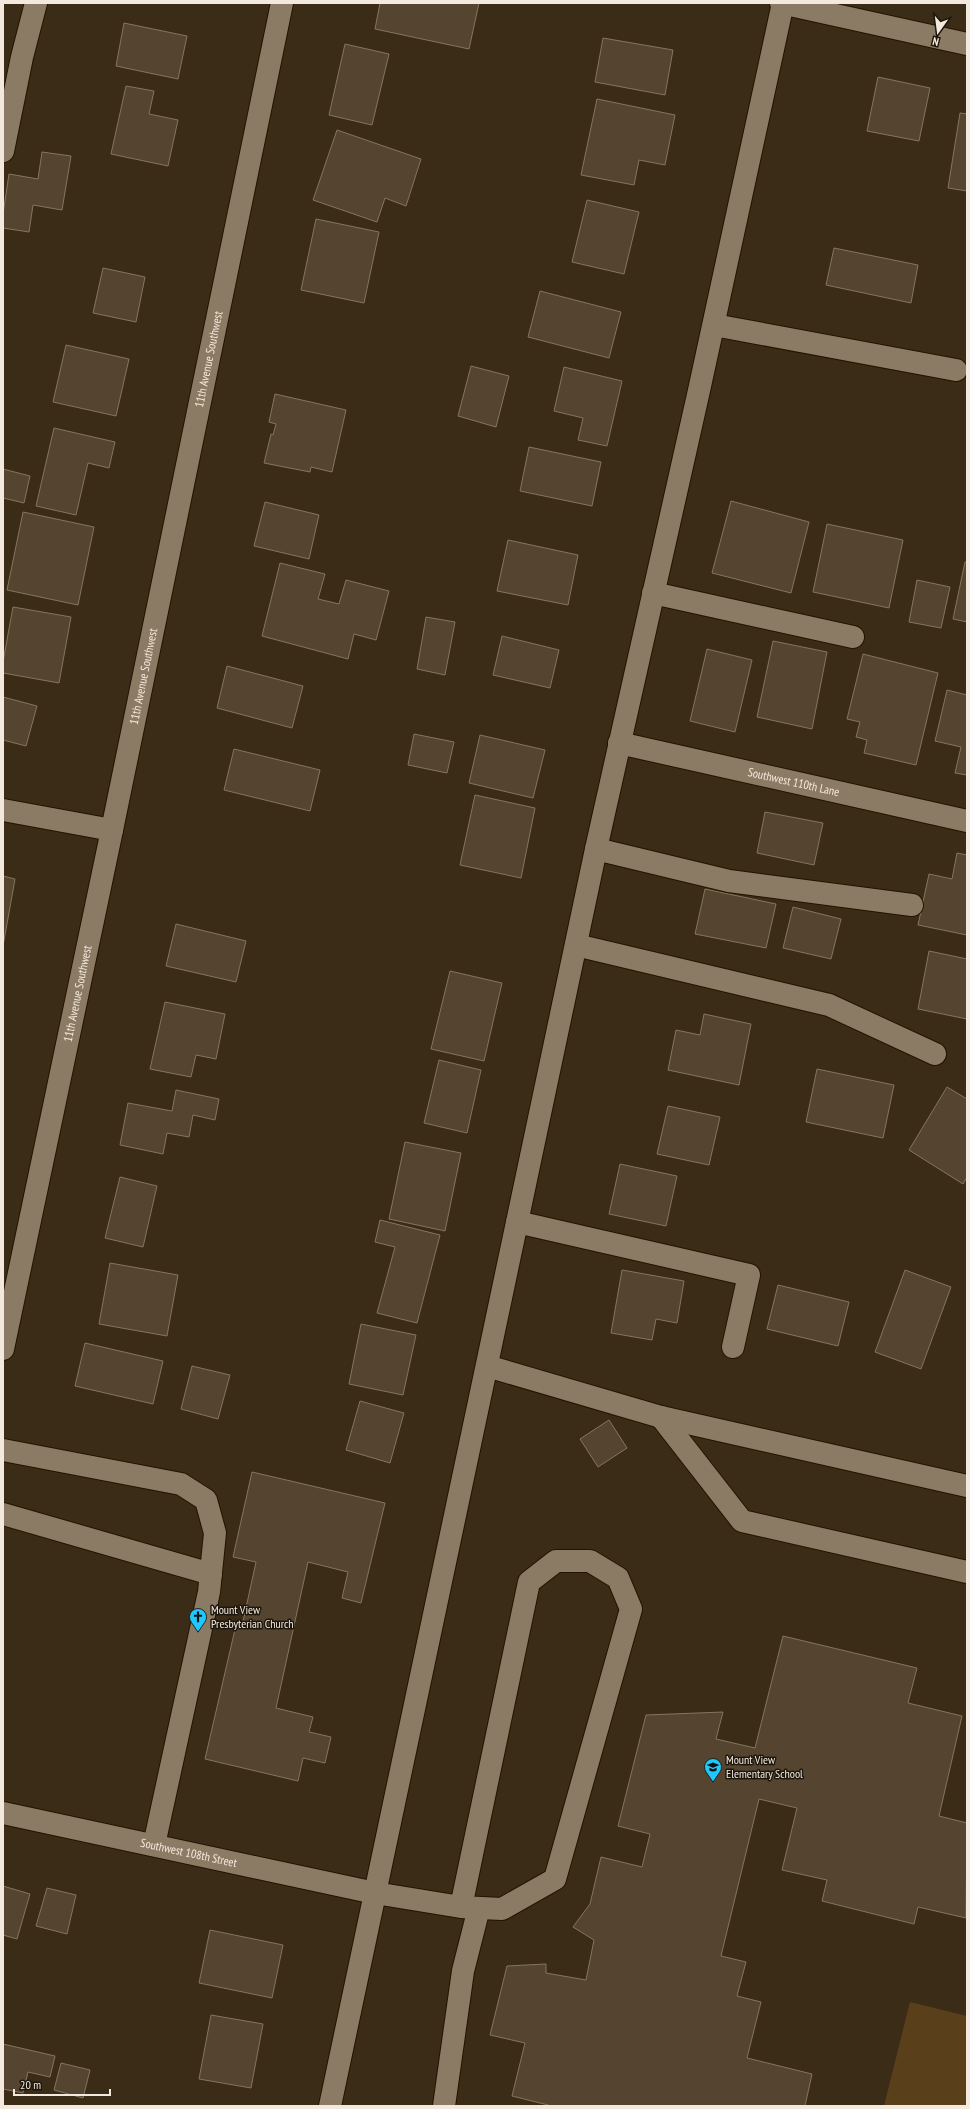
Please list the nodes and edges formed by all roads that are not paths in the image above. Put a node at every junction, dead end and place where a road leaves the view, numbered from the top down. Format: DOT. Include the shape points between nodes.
graph roads {
  1 [pos="36,3"];
  2 [pos="282,3"];
  3 [pos="783,3"];
  4 [pos="967,44"];
  5 [pos="3,151"];
  6 [pos="714,325"];
  7 [pos="956,370"];
  8 [pos="653,593"];
  9 [pos="853,636"];
  10 [pos="620,743"];
  11 [pos="3,810"];
  12 [pos="967,821"];
  13 [pos="112,830"];
  14 [pos="596,849"];
  15 [pos="912,905"];
  16 [pos="576,945"];
  17 [pos="935,1054"];
  18 [pos="517,1222"];
  19 [pos="733,1347"];
  20 [pos="3,1349"];
  21 [pos="487,1366"];
  22 [pos="661,1417"];
  23 [pos="3,1450"];
  24 [pos="967,1486"];
  25 [pos="3,1514"];
  26 [pos="967,1572"];
  27 [pos="211,1574"];
  28 [pos="3,1813"];
  29 [pos="154,1845"];
  30 [pos="375,1893"];
  31 [pos="470,1908"];
  32 [pos="330,2106"];
  33 [pos="444,2106"];
  1 -- 5 [label="street"];
  2 -- 13 [label="street, 11th Avenue Southwest"];
  3 -- 4 [label="street"];
  3 -- 6 [label="street"];
  6 -- 7 [label="street"];
  6 -- 8 [label="street"];
  8 -- 9 [label="street"];
  8 -- 10 [label="street"];
  10 -- 12 [label="street, Southwest 110th Lane"];
  10 -- 14 [label="street"];
  11 -- 13 [label="street"];
  13 -- 20 [label="street, 11th Avenue Southwest"];
  14 -- 15 [label="street" via="729,881"];
  14 -- 16 [label="street"];
  16 -- 17 [label="street" via="829,1005"];
  16 -- 18 [label="street"];
  18 -- 19 [label="street" via="749,1275"];
  18 -- 21 [label="street"];
  21 -- 22 [label="street"];
  21 -- 30 [label="street"];
  22 -- 24 [label="street"];
  22 -- 26 [label="street" via="742,1521"];
  23 -- 27 [label="street" via="180,1484 206,1500 215,1533"];
  25 -- 27 [label="street"];
  27 -- 29 [label="street"];
  28 -- 29 [label="street, Southwest 108th Street"];
  29 -- 30 [label="street, Southwest 108th Street"];
  30 -- 31 [label="street, Southwest 108th Street"];
  30 -- 32 [label="street"];
  31 -- 31 [label="street" via="502,1909 555,1879 631,1609 618,1578 590,1561 556,1561 529,1582"];
  31 -- 33 [label="street"];
}
